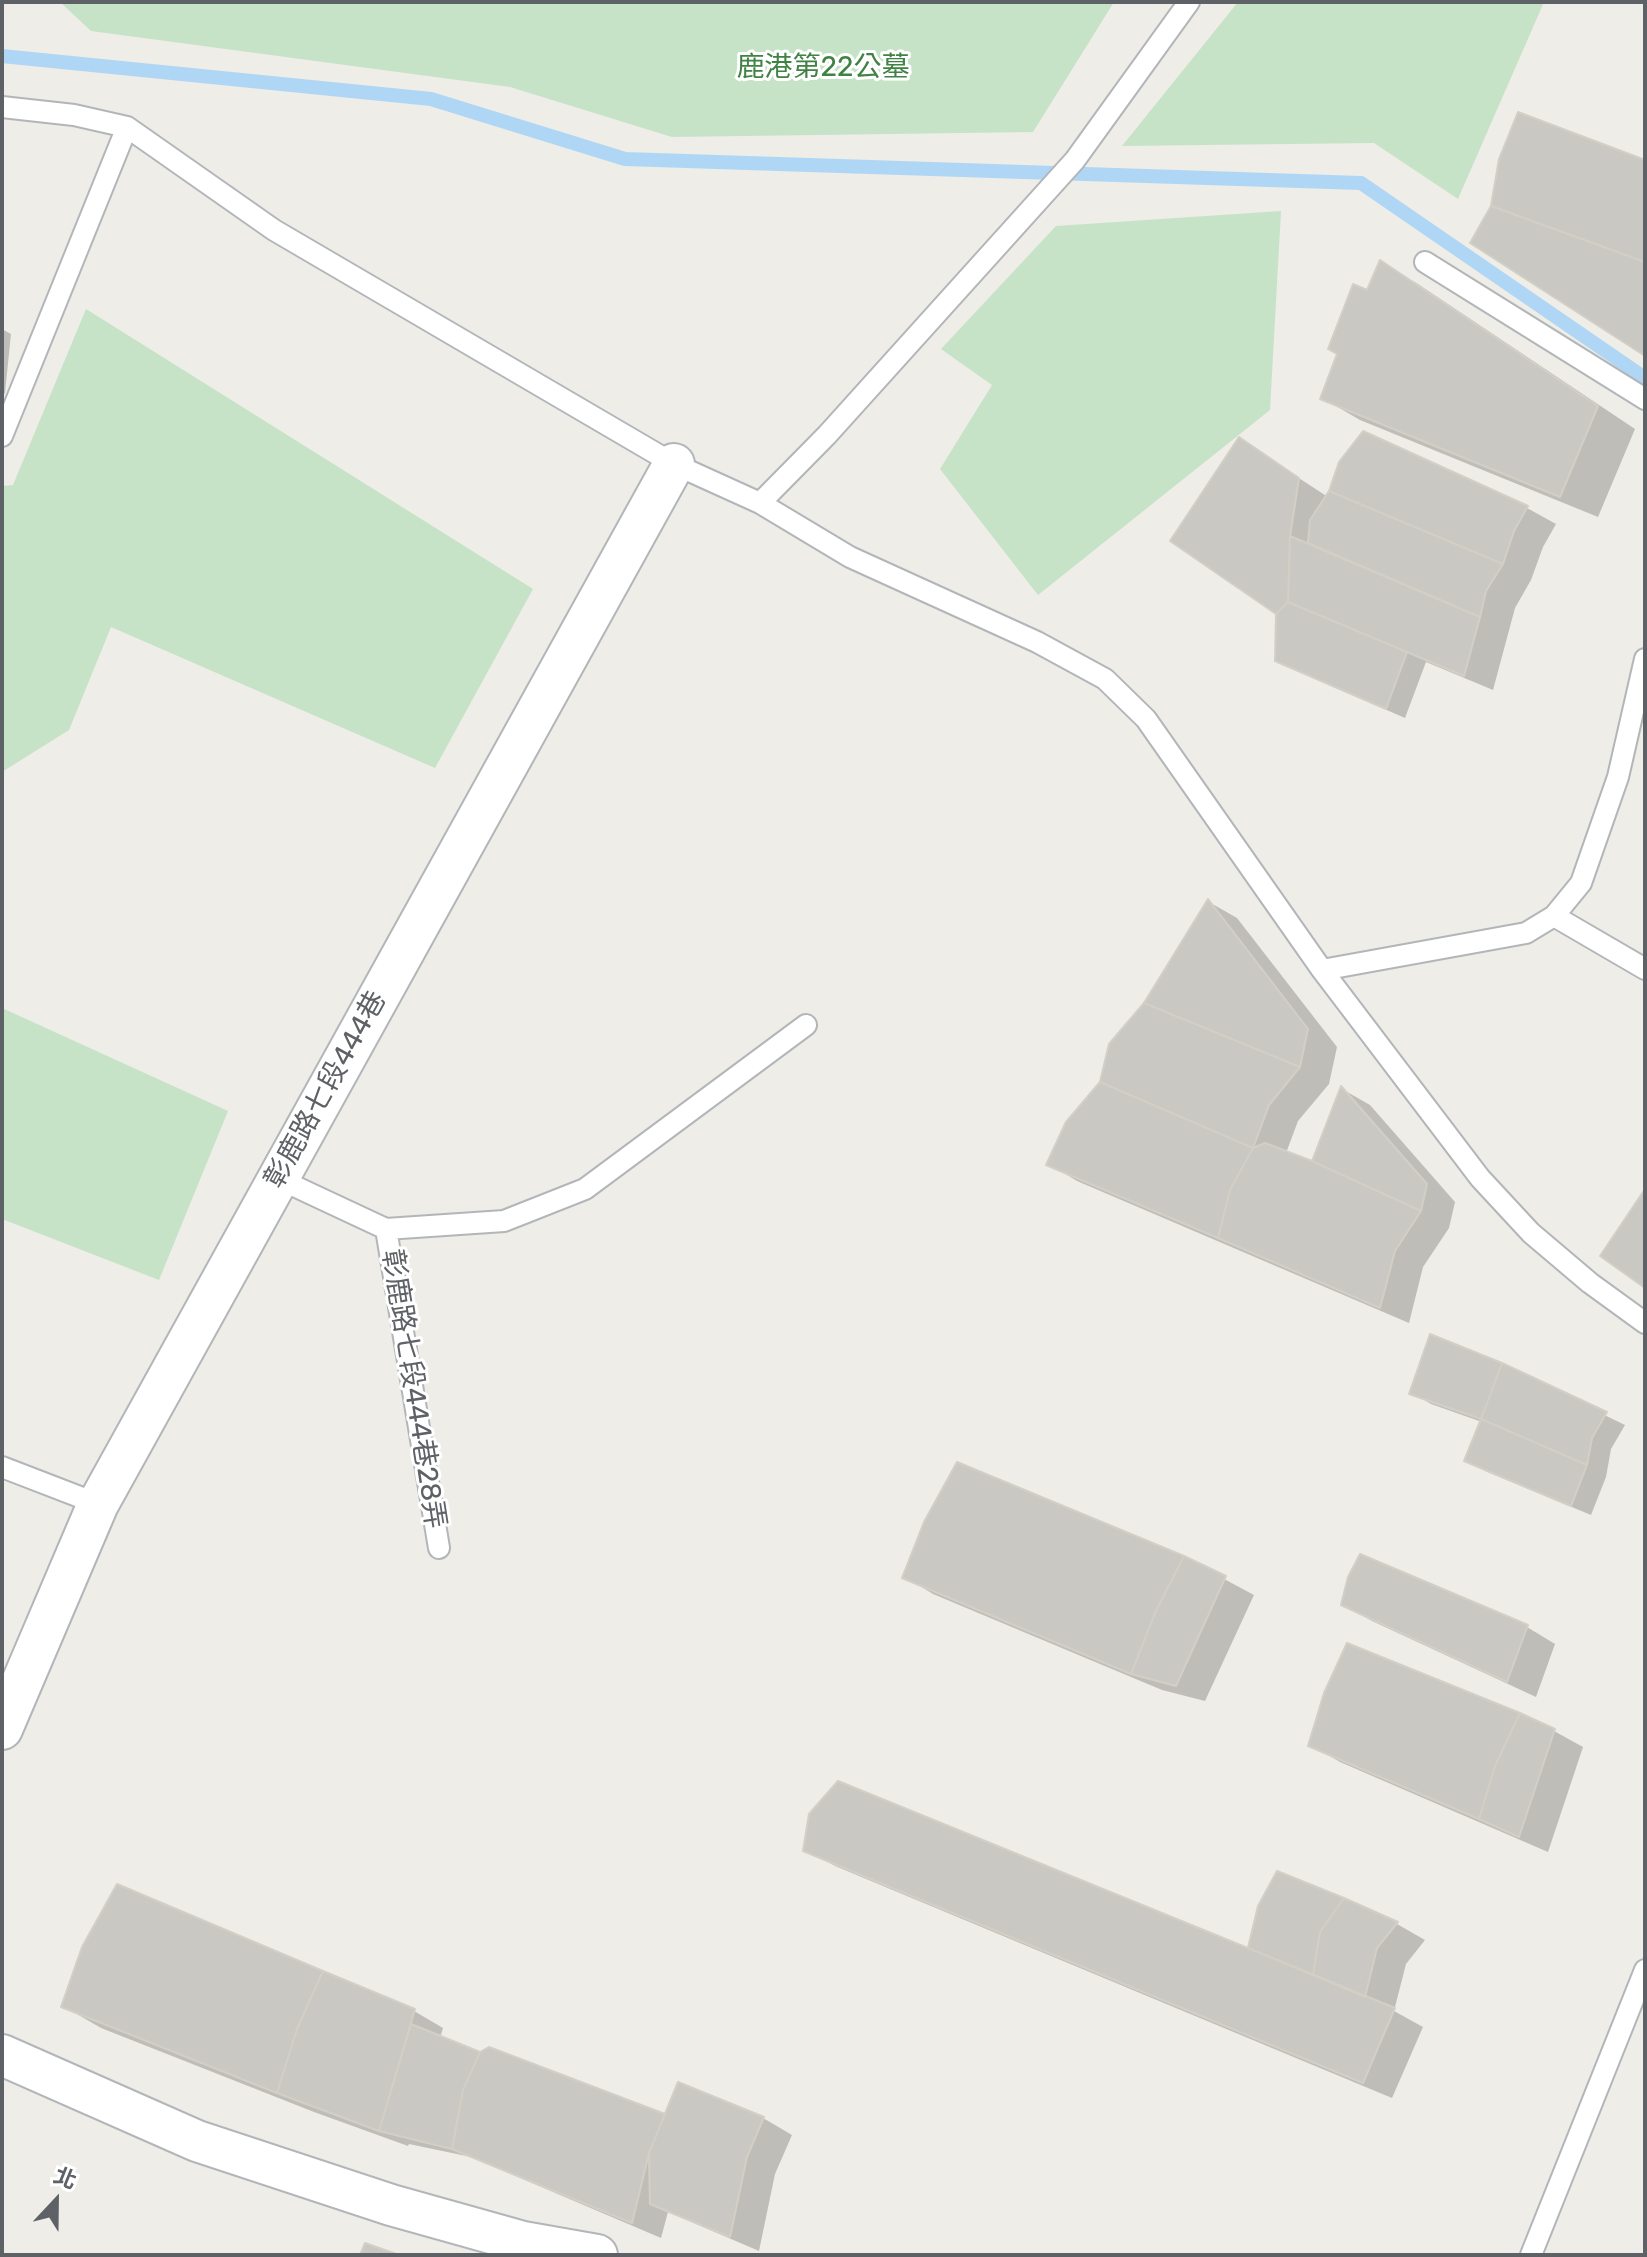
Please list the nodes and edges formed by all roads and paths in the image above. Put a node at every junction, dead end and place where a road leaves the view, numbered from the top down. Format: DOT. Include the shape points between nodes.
graph roads {
  1 [pos="1189,2"];
  2 [pos="2,107"];
  3 [pos="127,127"];
  4 [pos="1425,262"];
  5 [pos="1645,399"];
  6 [pos="2,436"];
  7 [pos="674,464"];
  8 [pos="760,503"];
  9 [pos="1645,659"];
  10 [pos="1554,916"];
  11 [pos="1645,969"];
  12 [pos="1322,970"];
  13 [pos="806,1025"];
  14 [pos="277,1178"];
  15 [pos="386,1229"];
  16 [pos="1645,1323"];
  17 [pos="2,1467"];
  18 [pos="98,1504"];
  19 [pos="439,1548"];
  20 [pos="2,1729"];
  21 [pos="1645,1970"];
  22 [pos="2,2055"];
  23 [pos="597,2255"];
  24 [pos="1531,2255"];
  1 -- 8 [label="lane" via="1075,160"];
  2 -- 3 [label="lane"];
  3 -- 6 [label="lane"];
  3 -- 7 [label="lane" via="274,230"];
  4 -- 5 [label="lane"];
  7 -- 8 [label="lane"];
  7 -- 14 [label="street, 彰鹿路七段444巷"];
  8 -- 12 [label="lane" via="850,557 1037,642 1105,679 1146,719"];
  9 -- 10 [label="lane" via="1618,777 1581,883"];
  10 -- 11 [label="lane"];
  10 -- 12 [label="lane" via="1526,933"];
  12 -- 16 [label="lane" via="1480,1178 1590,1283"];
  13 -- 15 [label="lane, 彰鹿路七段444巷28弄" via="585,1189 504,1221"];
  14 -- 15 [label="lane, 彰鹿路七段444巷28弄"];
  14 -- 18 [label="street, 彰鹿路七段444巷"];
  15 -- 19 [label="lane, 彰鹿路七段444巷28弄"];
  17 -- 18 [label="lane"];
  18 -- 20 [label="street, 彰鹿路七段444巷"];
  21 -- 24 [label="lane"];
  22 -- 23 [label="street" via="212,2146 405,2209 523,2242"];
}
